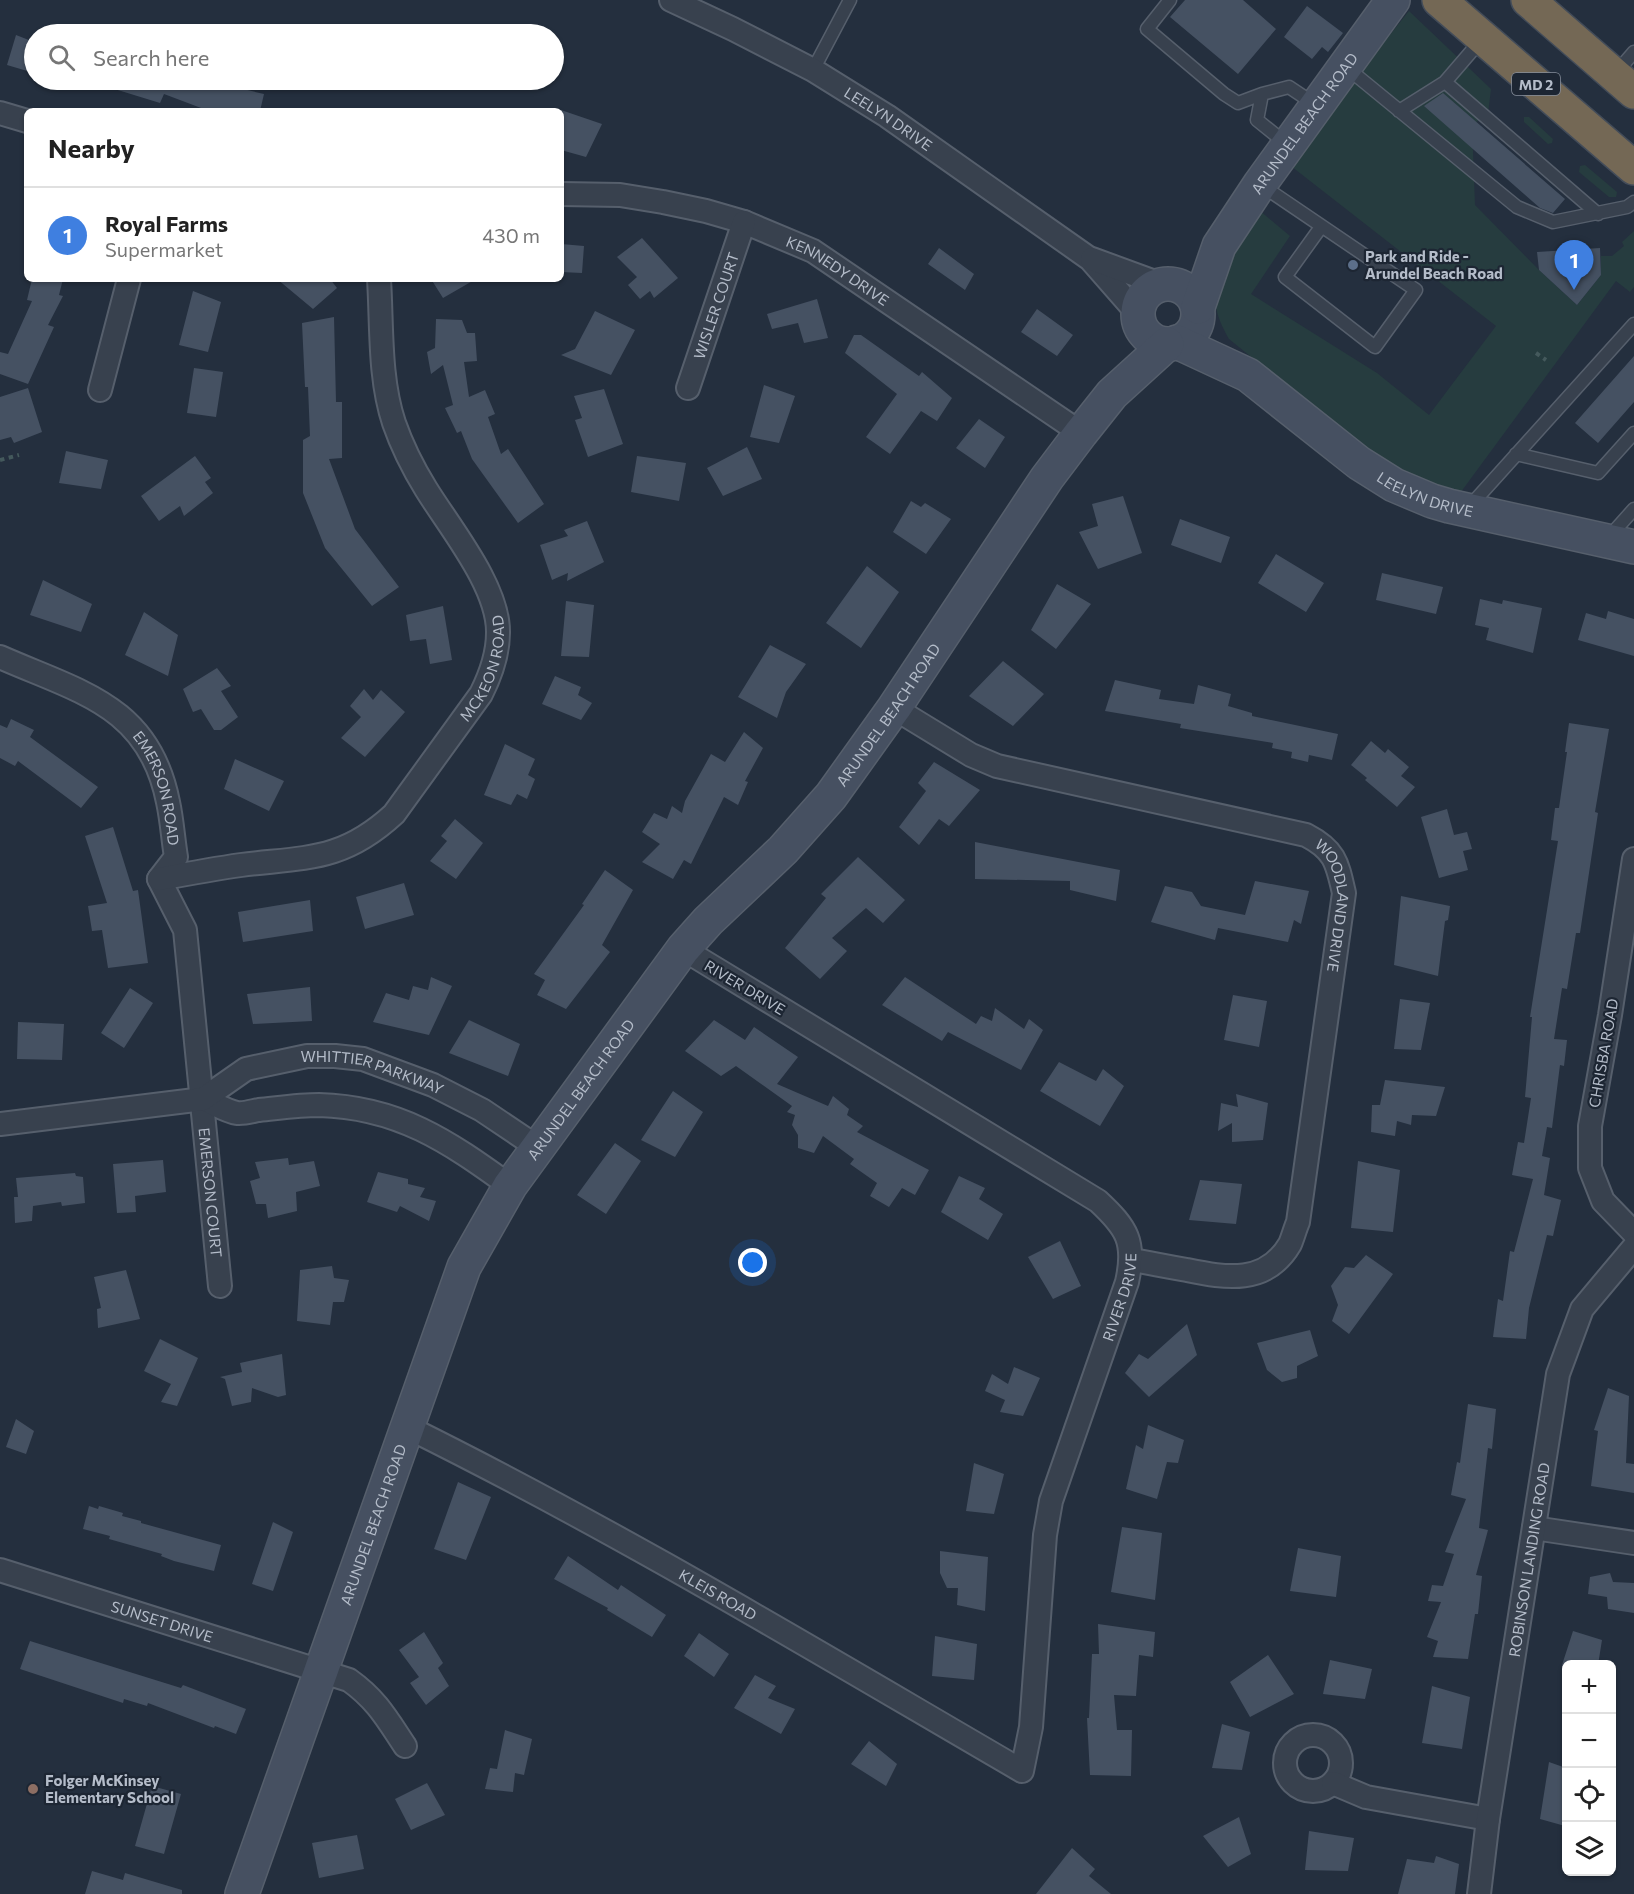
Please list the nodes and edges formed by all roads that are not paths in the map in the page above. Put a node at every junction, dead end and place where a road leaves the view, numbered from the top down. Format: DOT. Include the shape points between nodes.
graph roads {
  1 [pos="671,0"];
  2 [pos="850,0"];
  3 [pos="1170,0"];
  4 [pos="1393,0"];
  5 [pos="1438,0"];
  6 [pos="1528,0"];
  7 [pos="1482,38"];
  8 [pos="1345,66"];
  9 [pos="813,70"];
  10 [pos="1627,73"];
  11 [pos="1445,82"];
  12 [pos="1262,94"];
  13 [pos="1317,106"];
  14 [pos="1399,111"];
  15 [pos="0,113"];
  16 [pos="24,120"];
  17 [pos="1288,146"];
  18 [pos="1634,168"];
  19 [pos="1260,184"];
  20 [pos="564,194"];
  21 [pos="1634,202"];
  22 [pos="1598,214"];
  23 [pos="744,222"];
  24 [pos="1321,227"];
  25 [pos="1219,246"];
  26 [pos="1090,259"];
  27 [pos="128,282"];
  28 [pos="379,282"];
  29 [pos="1165,284"];
  30 [pos="1198,310"];
  31 [pos="1140,320"];
  32 [pos="1634,324"];
  33 [pos="1172,343"];
  34 [pos="1248,375"];
  35 [pos="688,388"];
  36 [pos="100,390"];
  37 [pos="1112,394"];
  38 [pos="1080,433"];
  39 [pos="1634,433"];
  40 [pos="1515,454"];
  41 [pos="1634,509"];
  42 [pos="1467,510"];
  43 [pos="1620,544"];
  44 [pos="0,657"];
  45 [pos="894,708"];
  46 [pos="1634,860"];
  47 [pos="159,879"];
  48 [pos="683,949"];
  49 [pos="202,1099"];
  50 [pos="0,1124"];
  51 [pos="537,1147"];
  52 [pos="510,1186"];
  53 [pos="1634,1233"];
  54 [pos="1634,1247"];
  55 [pos="1132,1260"];
  56 [pos="220,1286"];
  57 [pos="409,1428"];
  58 [pos="1534,1528"];
  59 [pos="1634,1543"];
  60 [pos="0,1570"];
  61 [pos="322,1671"];
  62 [pos="405,1746"];
  63 [pos="1022,1771"];
  64 [pos="1333,1783"];
  65 [pos="1488,1820"];
  66 [pos="242,1894"];
  67 [pos="1479,1894"];
  1 -- 9 [label="street, LEELYN DRIVE"];
  2 -- 9 [label="lane"];
  3 -- 12 [label="lane" via="1146,29 1238,103"];
  4 -- 8 [label="street, ARUNDEL BEACH ROAD"];
  5 -- 7 [label="highway, MD 2"];
  6 -- 10 [label="highway"];
  7 -- 11 [label="lane"];
  7 -- 18 [label="highway, MD 2"];
  8 -- 13 [label="street, ARUNDEL BEACH ROAD"];
  8 -- 14 [label="lane"];
  9 -- 26 [label="street, LEELYN DRIVE" via="887,116"];
  11 -- 14 [label="lane"];
  11 -- 22 [label="lane"];
  12 -- 13 [label="lane" via="1288,87"];
  12 -- 17 [label="lane" via="1257,120"];
  13 -- 17 [label="street, ARUNDEL BEACH ROAD"];
  14 -- 22 [label="lane" via="1517,207 1553,222"];
  15 -- 16 [label="street"];
  17 -- 19 [label="street, ARUNDEL BEACH ROAD"];
  19 -- 24 [label="lane"];
  19 -- 25 [label="street, ARUNDEL BEACH ROAD"];
  20 -- 23 [label="street, KENNEDY DRIVE" via="655,200"];
  21 -- 22 [label="lane"];
  23 -- 35 [label="street, WISLER COURT"];
  23 -- 38 [label="street, KENNEDY DRIVE" via="813,251"];
  24 -- 24 [label="lane" via="1416,290 1375,348 1285,277"];
  25 -- 29 [label="street, ARUNDEL BEACH ROAD"];
  25 -- 30 [label="street, ARUNDEL BEACH ROAD"];
  26 -- 29 [label="street, LEELYN DRIVE"];
  26 -- 31 [label="street, LEELYN DRIVE"];
  27 -- 36 [label="street"];
  28 -- 47 [label="street, MCKEON ROAD" via="385,386 394,422 424,486 486,583 498,633 490,675 481,694 400,805 375,831 353,845 307,859 240,865"];
  29 -- 30 [label="street" via="1183,288 1195,300"];
  29 -- 31 [label="street" via="1143,299"];
  30 -- 33 [label="street" via="1193,331"];
  30 -- 34 [label="street, LEELYN DRIVE"];
  31 -- 33 [label="street" via="1151,338"];
  31 -- 37 [label="street, ARUNDEL BEACH ROAD"];
  32 -- 40 [label="lane"];
  33 -- 34 [label="street, LEELYN DRIVE"];
  33 -- 37 [label="street, ARUNDEL BEACH ROAD"];
  34 -- 42 [label="street, LEELYN DRIVE" via="1359,463 1394,485"];
  37 -- 38 [label="street, ARUNDEL BEACH ROAD"];
  38 -- 45 [label="street, ARUNDEL BEACH ROAD"];
  39 -- 40 [label="lane" via="1598,474"];
  40 -- 42 [label="lane"];
  41 -- 43 [label="lane"];
  42 -- 43 [label="street, LEELYN DRIVE"];
  44 -- 47 [label="street, EMERSON ROAD" via="95,698 126,720 146,742 168,801 176,857"];
  45 -- 48 [label="street, ARUNDEL BEACH ROAD" via="831,796"];
  45 -- 55 [label="street, WOODLAND DRIVE" via="971,756 997,766 1306,835 1324,844 1333,857 1344,893 1298,1222 1290,1244 1268,1267 1236,1277"];
  46 -- 53 [label="street, CHRISBA ROAD" via="1590,1126 1590,1168 1603,1201"];
  47 -- 49 [label="street" via="185,930"];
  48 -- 51 [label="street, ARUNDEL BEACH ROAD"];
  48 -- 55 [label="street, RIVER DRIVE" via="1098,1201 1127,1236"];
  49 -- 50 [label="street, WHITTIER PARKWAY"];
  49 -- 51 [label="street, WHITTIER PARKWAY" via="246,1069 307,1056 363,1059 433,1085 482,1110"];
  49 -- 52 [label="street, WHITTIER PARKWAY" via="237,1113 319,1105 387,1116 445,1140"];
  49 -- 56 [label="street, EMERSON COURT"];
  51 -- 52 [label="street, ARUNDEL BEACH ROAD"];
  52 -- 57 [label="street, ARUNDEL BEACH ROAD" via="464,1267"];
  54 -- 58 [label="street, ROBINSON LANDING ROAD" via="1582,1309 1561,1366"];
  55 -- 63 [label="street, RIVER DRIVE" via="1052,1501 1045,1536 1031,1727"];
  57 -- 61 [label="street, ARUNDEL BEACH ROAD"];
  57 -- 63 [label="street, KLEIS ROAD" via="618,1537"];
  58 -- 59 [label="street"];
  58 -- 65 [label="street, ROBINSON LANDING ROAD"];
  60 -- 61 [label="street, SUNSET DRIVE"];
  61 -- 62 [label="street, SUNSET DRIVE" via="349,1680 367,1693"];
  61 -- 66 [label="street, ARUNDEL BEACH ROAD"];
  64 -- 65 [label="street" via="1365,1797"];
  65 -- 67 [label="street, ROBINSON LANDING ROAD"];
}
